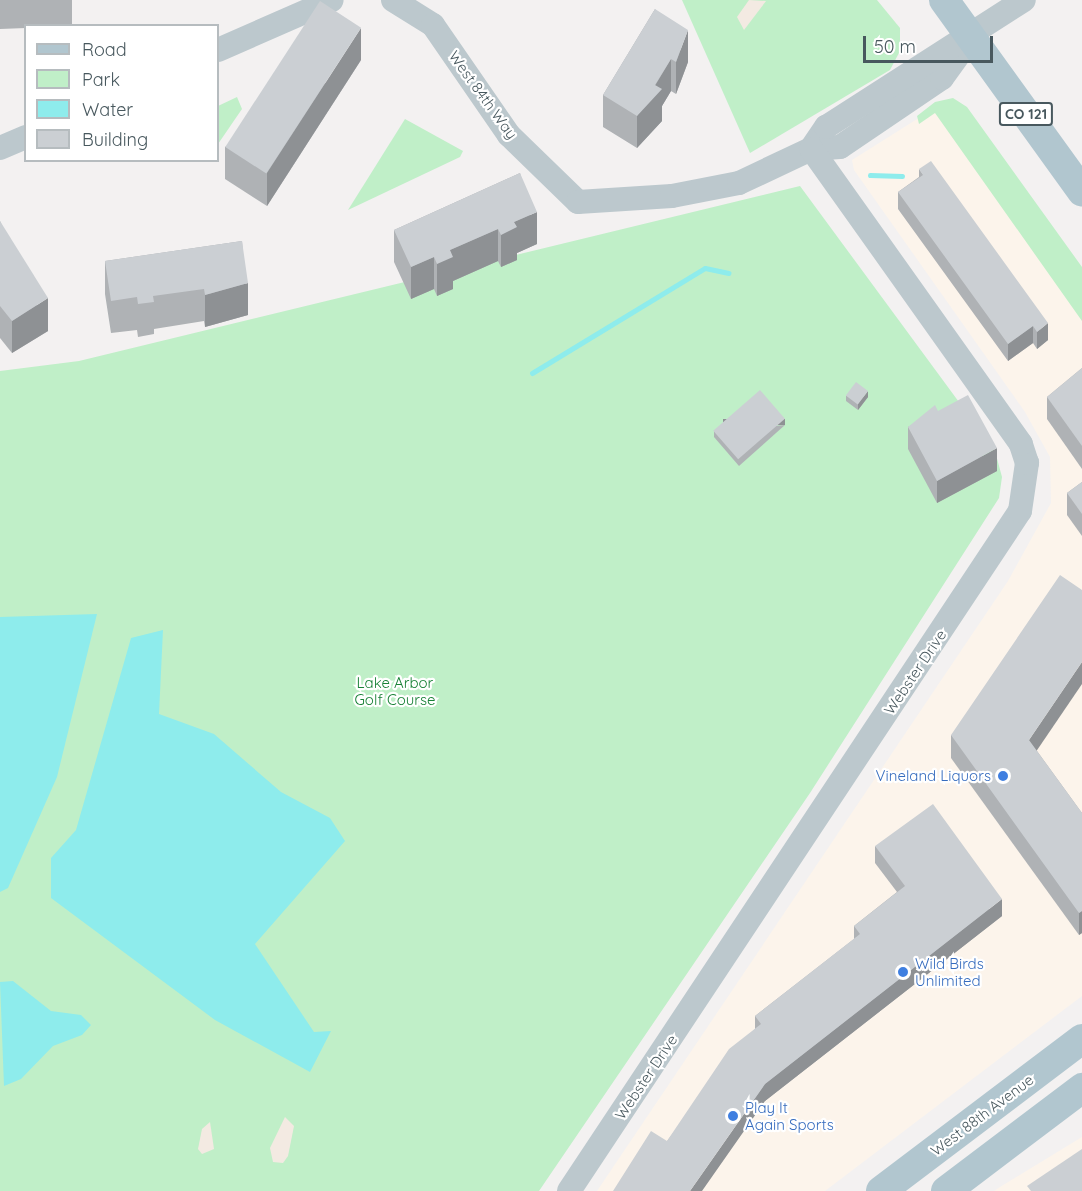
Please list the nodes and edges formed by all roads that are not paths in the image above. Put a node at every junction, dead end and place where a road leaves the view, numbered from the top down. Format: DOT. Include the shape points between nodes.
graph roads {
  1 [pos="332,0"];
  2 [pos="393,0"];
  3 [pos="944,0"];
  4 [pos="1024,0"];
  5 [pos="971,38"];
  6 [pos="219,50"];
  7 [pos="24,138"];
  8 [pos="0,148"];
  9 [pos="811,149"];
  10 [pos="1082,191"];
  11 [pos="1082,1040"];
  12 [pos="1082,1088"];
  13 [pos="569,1191"];
  14 [pos="881,1191"];
  15 [pos="946,1191"];
  1 -- 6 [label="street"];
  2 -- 9 [label="street, West 84th Way" via="433,25 509,135 578,202 672,196 739,183"];
  3 -- 5 [label="main road, CO 121"];
  4 -- 5 [label="street, West 84th Way"];
  5 -- 9 [label="street, West 84th Way" via="928,58 826,127"];
  5 -- 10 [label="main road, CO 121"];
  7 -- 8 [label="street"];
  9 -- 13 [label="street, Webster Drive" via="1017,436 1027,463 1020,511"];
  11 -- 14 [label="main road, West 88th Avenue"];
  12 -- 15 [label="main road"];
}
